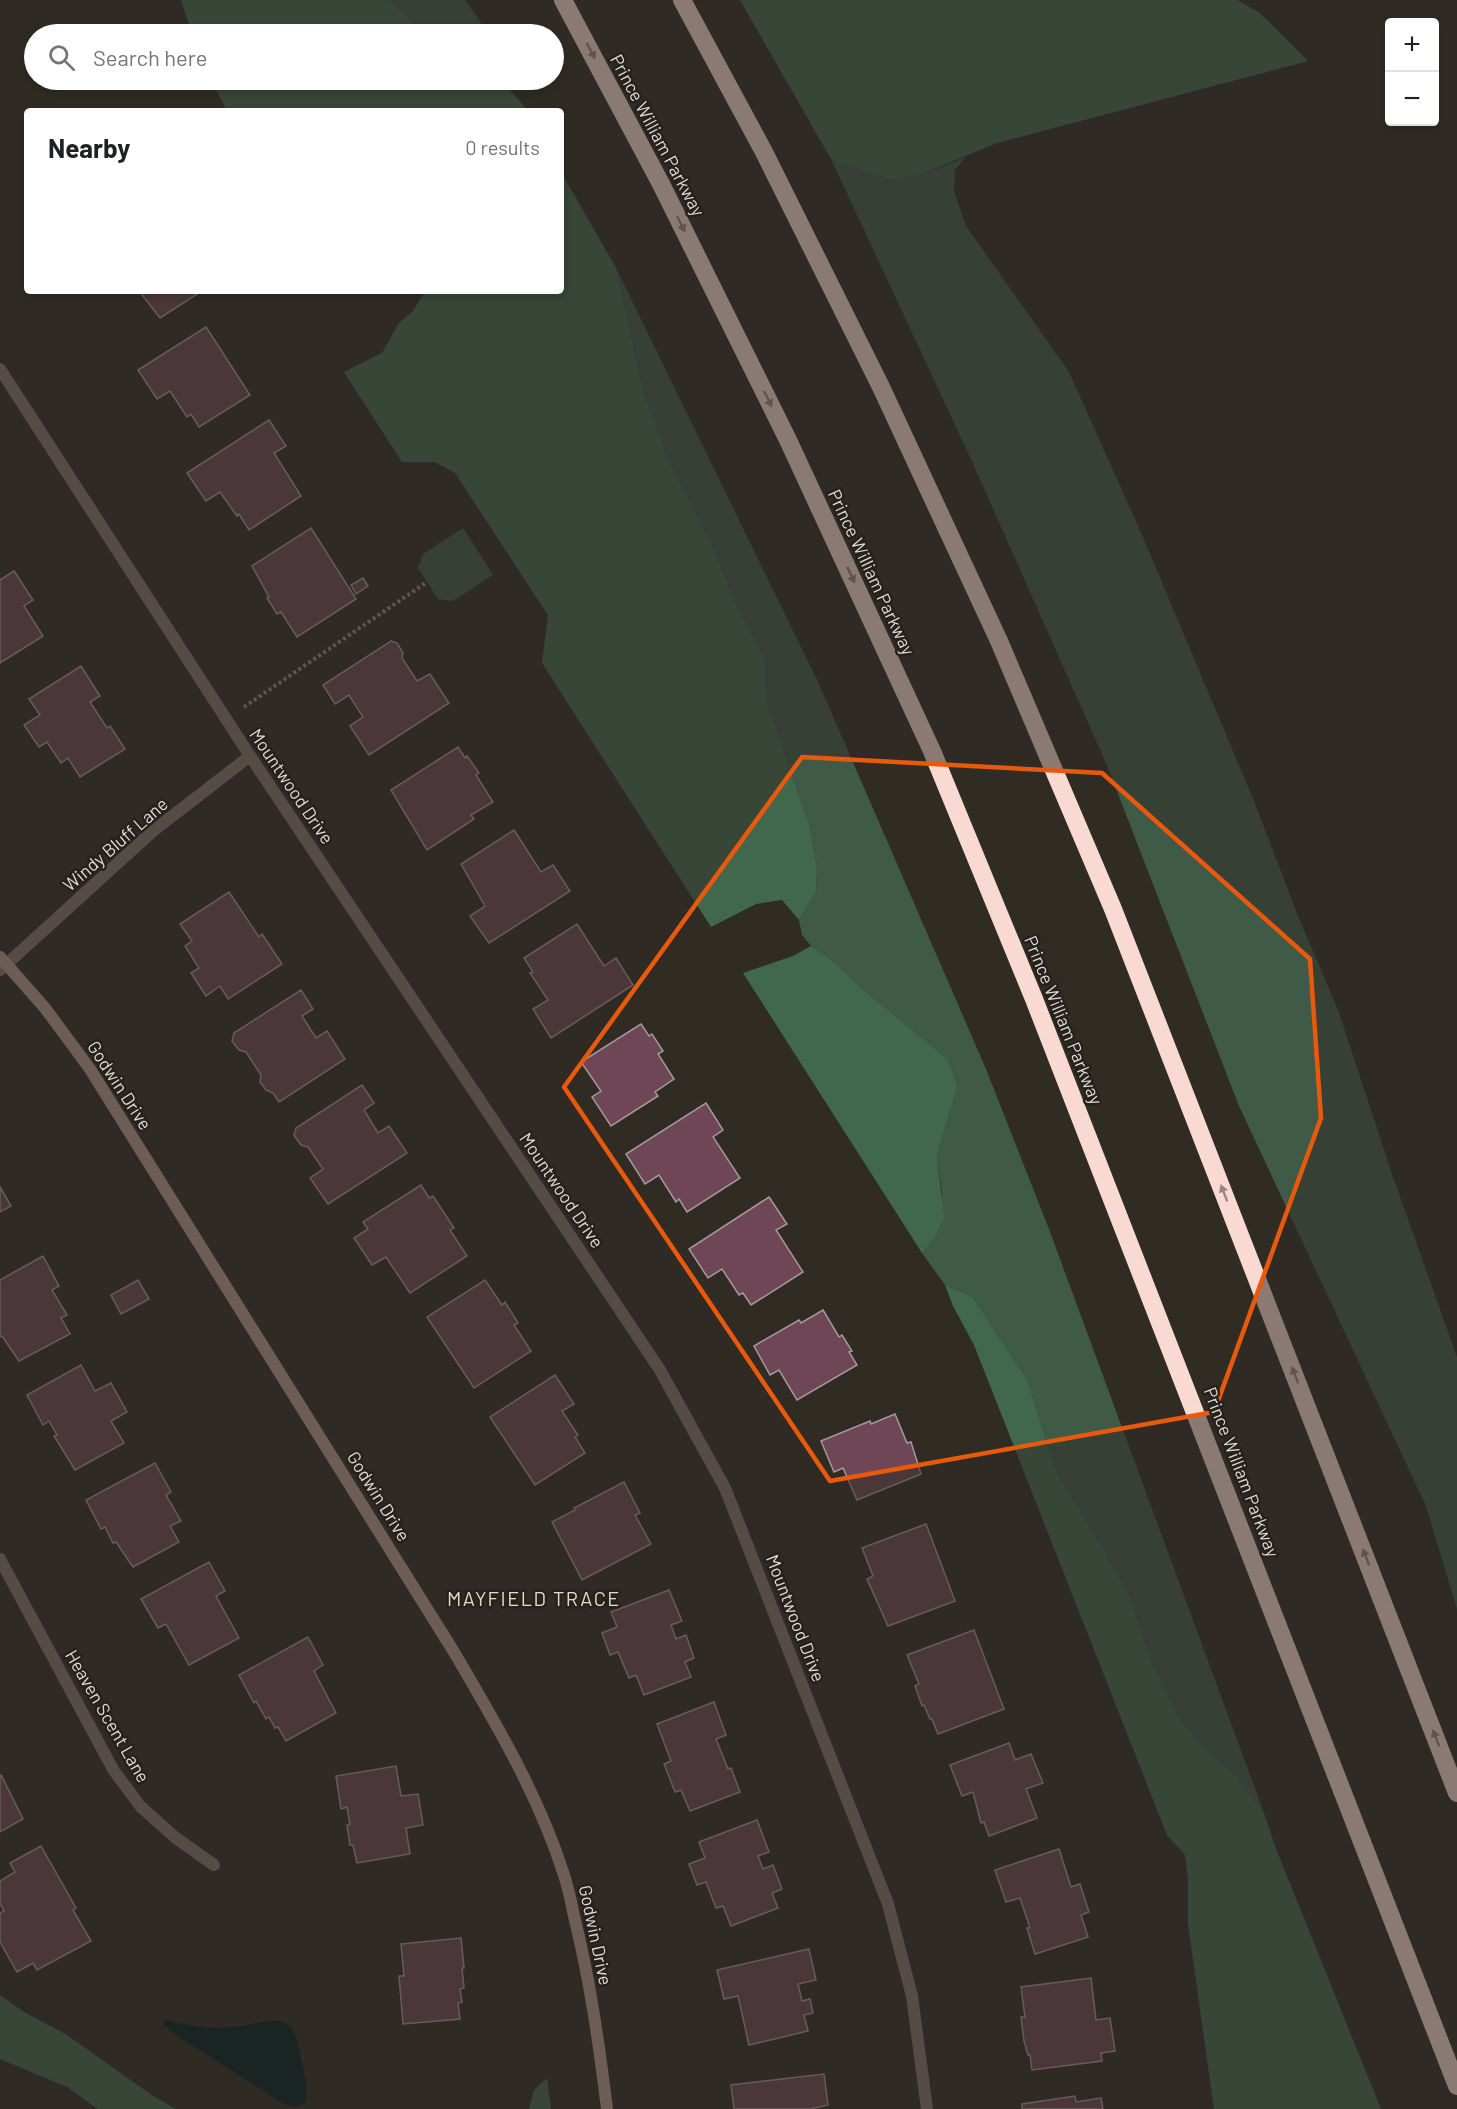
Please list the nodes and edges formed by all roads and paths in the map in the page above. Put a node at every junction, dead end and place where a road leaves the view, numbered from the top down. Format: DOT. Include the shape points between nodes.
graph roads {
  1 [pos="563,0"];
  2 [pos="682,0"];
  3 [pos="0,369"];
  4 [pos="427,582"];
  5 [pos="226,719"];
  6 [pos="250,756"];
  7 [pos="2,964"];
  8 [pos="0,1559"];
  9 [pos="1457,1793"];
  10 [pos="214,1865"];
  11 [pos="1457,2086"];
  12 [pos="607,2109"];
  13 [pos="927,2109"];
  1 -- 11 [label="highway, Prince William Parkway, one-way" via="661,184 788,440 932,751 1034,999"];
  9 -- 2 [label="highway, one-way" via="1113,909 999,641 882,387 764,152"];
  3 -- 5 [label="street, Mountwood Drive"];
  4 -- 5 [label="path"];
  5 -- 6 [label="street, Mountwood Drive"];
  6 -- 7 [label="street, Windy Bluff Lane" via="153,831"];
  6 -- 13 [label="street, Mountwood Drive" via="660,1370 725,1488 888,1904 912,1996"];
  7 -- 12 [label="street, Godwin Drive" via="45,1008 90,1069 498,1728 564,1872 585,1958"];
  8 -- 10 [label="street, Heaven Scent Lane" via="114,1771 141,1807"];
}
